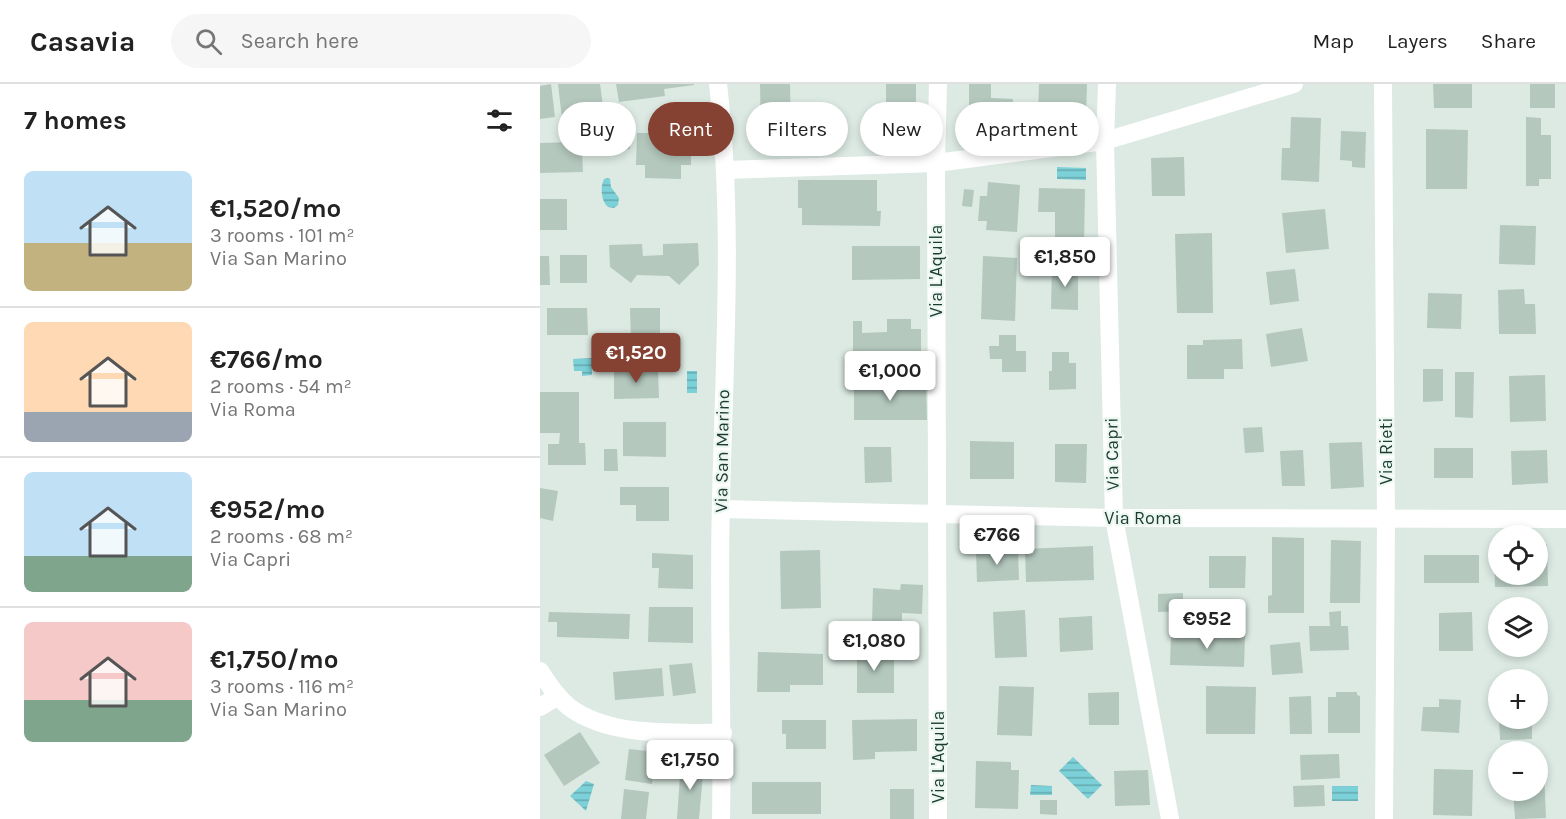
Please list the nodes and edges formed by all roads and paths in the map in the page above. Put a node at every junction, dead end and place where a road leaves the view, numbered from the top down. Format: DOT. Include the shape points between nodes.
graph roads {
  1 [pos="718,84"];
  2 [pos="938,84"];
  3 [pos="1107,84"];
  4 [pos="1294,84"];
  5 [pos="1383,84"];
  6 [pos="1105,141"];
  7 [pos="936,164"];
  8 [pos="726,170"];
  9 [pos="720,509"];
  10 [pos="936,514"];
  11 [pos="1114,518"];
  12 [pos="1386,519"];
  13 [pos="1566,519"];
  14 [pos="540,671"];
  15 [pos="558,696"];
  16 [pos="540,707"];
  17 [pos="723,734"];
  18 [pos="721,819"];
  19 [pos="938,819"];
  20 [pos="1170,819"];
  21 [pos="1384,819"];
  1 -- 8 [label="street, Via San Marino"];
  2 -- 7 [label="street, Via L'Aquila"];
  3 -- 6 [label="street, Via Capri"];
  4 -- 6 [label="street"];
  5 -- 12 [label="street, Via Rieti"];
  6 -- 7 [label="street"];
  6 -- 11 [label="street, Via Capri"];
  7 -- 8 [label="street"];
  7 -- 10 [label="street, Via L'Aquila"];
  8 -- 9 [label="street, Via San Marino"];
  9 -- 10 [label="street, Via Roma"];
  9 -- 17 [label="street, Via San Marino"];
  10 -- 11 [label="street, Via Roma"];
  10 -- 19 [label="street, Via L'Aquila"];
  11 -- 12 [label="street, Via Roma"];
  11 -- 20 [label="street, Via Capri"];
  12 -- 13 [label="street, Via Roma"];
  12 -- 21 [label="street, Via Rieti"];
  14 -- 15 [label="street"];
  15 -- 16 [label="street"];
  15 -- 17 [label="street" via="579,713 611,725 643,731"];
  17 -- 18 [label="street, Via San Marino"];
}
